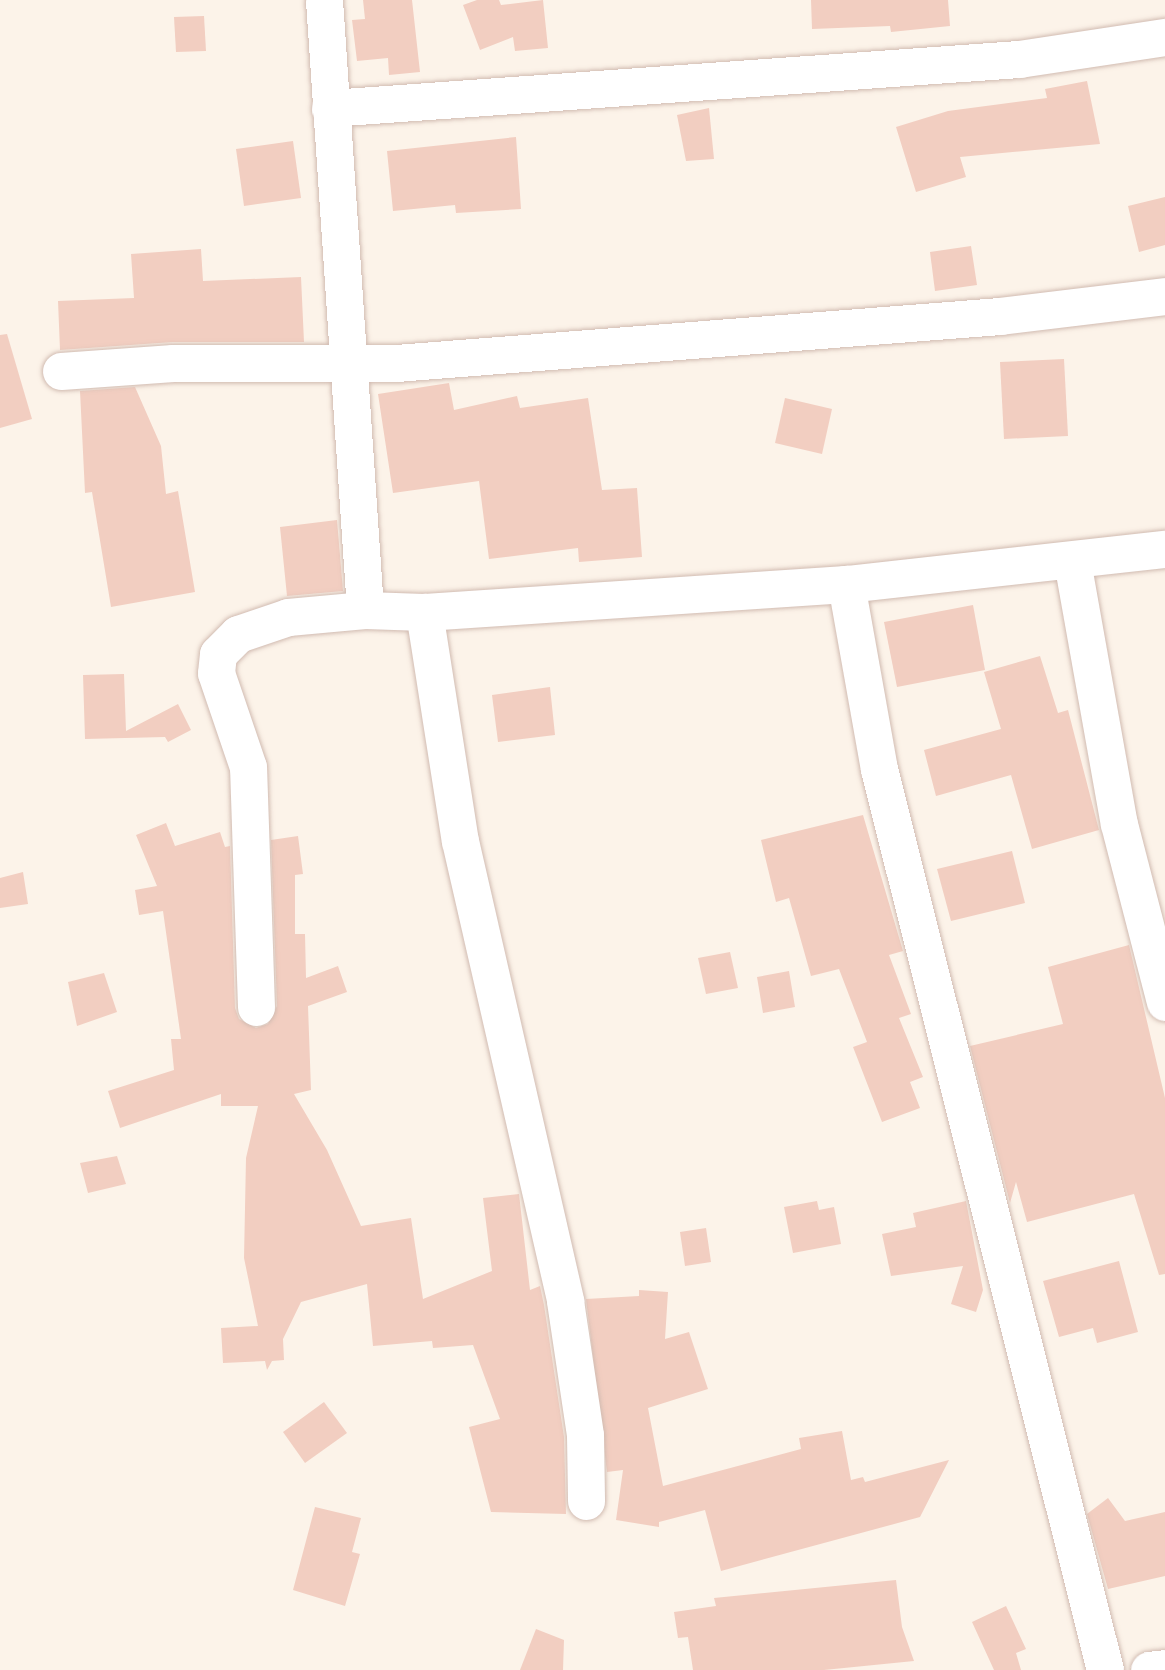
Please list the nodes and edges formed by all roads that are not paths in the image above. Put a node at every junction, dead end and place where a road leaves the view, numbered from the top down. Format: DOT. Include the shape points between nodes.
graph roads {
  1 [pos="324,0"];
  2 [pos="1165,37"];
  3 [pos="330,108"];
  4 [pos="1165,296"];
  5 [pos="350,365"];
  6 [pos="61,371"];
  7 [pos="1165,549"];
  8 [pos="1072,561"];
  9 [pos="846,584"];
  10 [pos="365,610"];
  11 [pos="424,612"];
  12 [pos="1165,1002"];
  13 [pos="256,1007"];
  14 [pos="586,1501"];
  15 [pos="1165,1668"];
  16 [pos="1105,1670"];
  17 [pos="1149,1670"];
  1 -- 3 [label="street"];
  2 -- 3 [label="street" via="1019,59"];
  3 -- 5 [label="street"];
  4 -- 5 [label="street" via="1000,316"];
  5 -- 6 [label="street" via="173,363"];
  5 -- 10 [label="street"];
  7 -- 8 [label="street"];
  8 -- 9 [label="street"];
  8 -- 12 [label="street" via="1119,824"];
  9 -- 11 [label="street"];
  9 -- 16 [label="street" via="879,769"];
  10 -- 11 [label="street"];
  10 -- 13 [label="street" via="288,617 238,634 218,654 219,692 248,767"];
  11 -- 14 [label="street" via="460,841 565,1301 585,1435"];
  15 -- 17 [label="street"];
}
